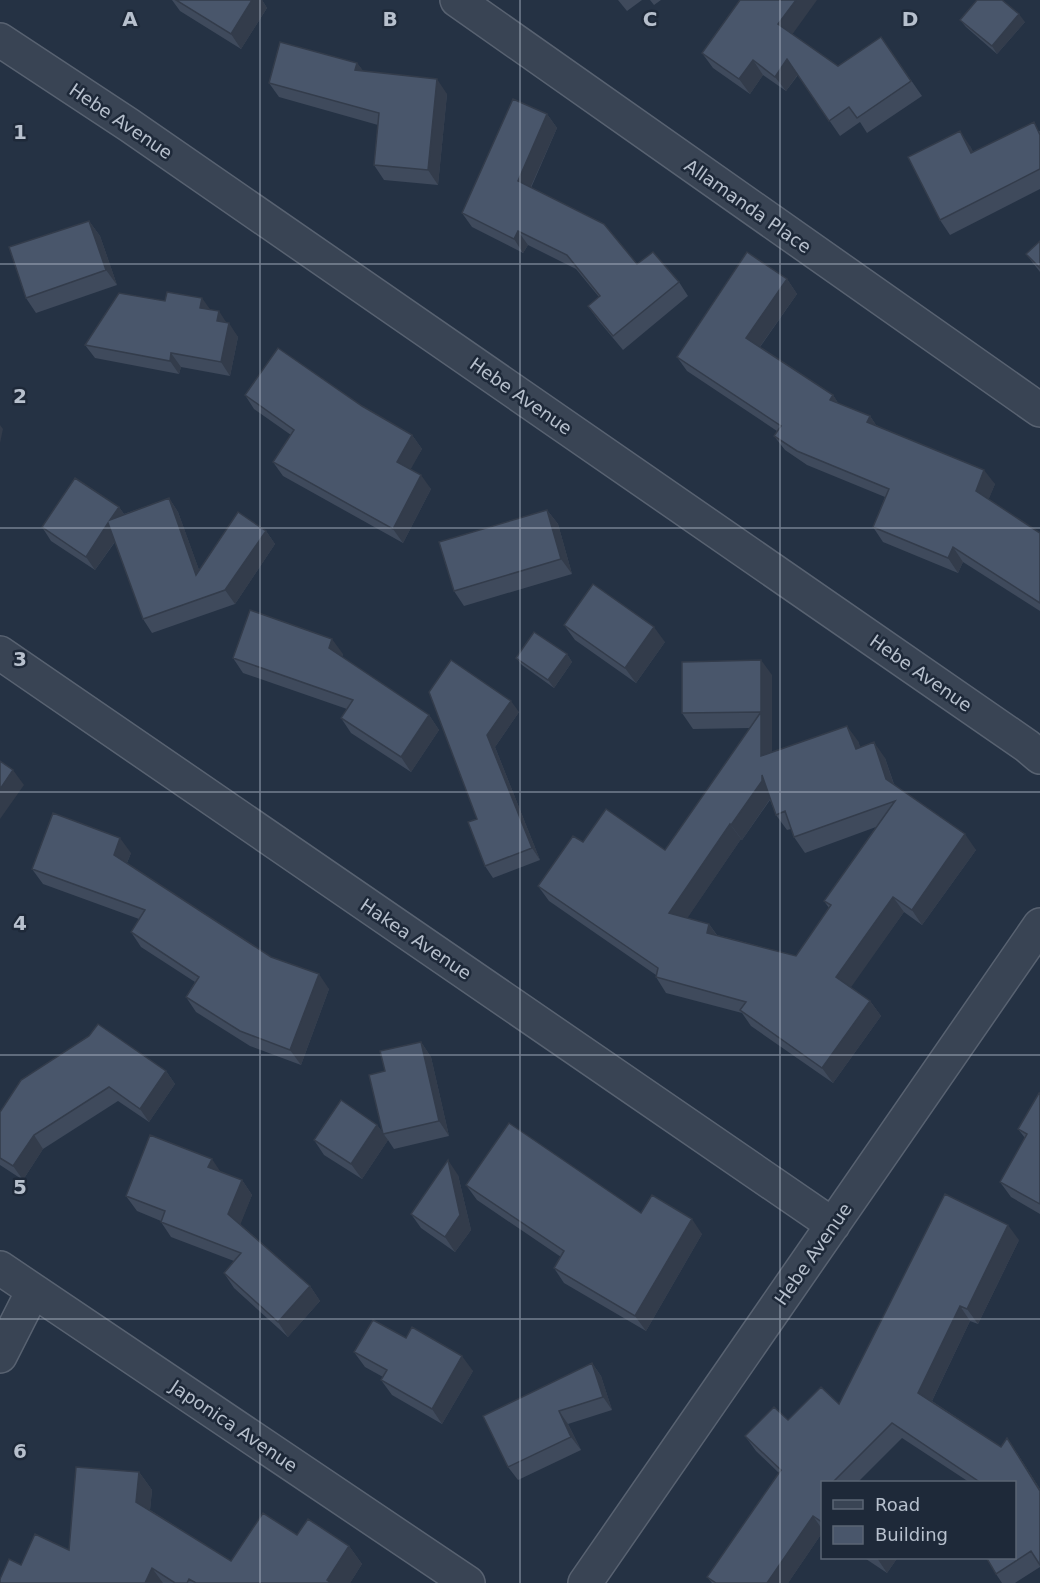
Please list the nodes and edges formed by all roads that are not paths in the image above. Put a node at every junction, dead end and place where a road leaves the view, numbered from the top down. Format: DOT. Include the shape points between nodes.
graph roads {
  1 [pos="457,0"];
  2 [pos="0,40"];
  3 [pos="1040,410"];
  4 [pos="0,653"];
  5 [pos="1040,757"];
  6 [pos="1040,925"];
  7 [pos="833,1225"];
  8 [pos="0,1268"];
  9 [pos="33,1291"];
  10 [pos="0,1356"];
  11 [pos="468,1583"];
  12 [pos="585,1583"];
  1 -- 3 [label="street, Allamanda Place"];
  2 -- 5 [label="street, Hebe Avenue" via="129,125"];
  4 -- 7 [label="street, Hakea Avenue"];
  6 -- 7 [label="street, Hebe Avenue"];
  7 -- 12 [label="street, Hebe Avenue"];
  8 -- 9 [label="street, Japonica Avenue"];
  9 -- 10 [label="street"];
  9 -- 11 [label="street, Japonica Avenue"];
}
